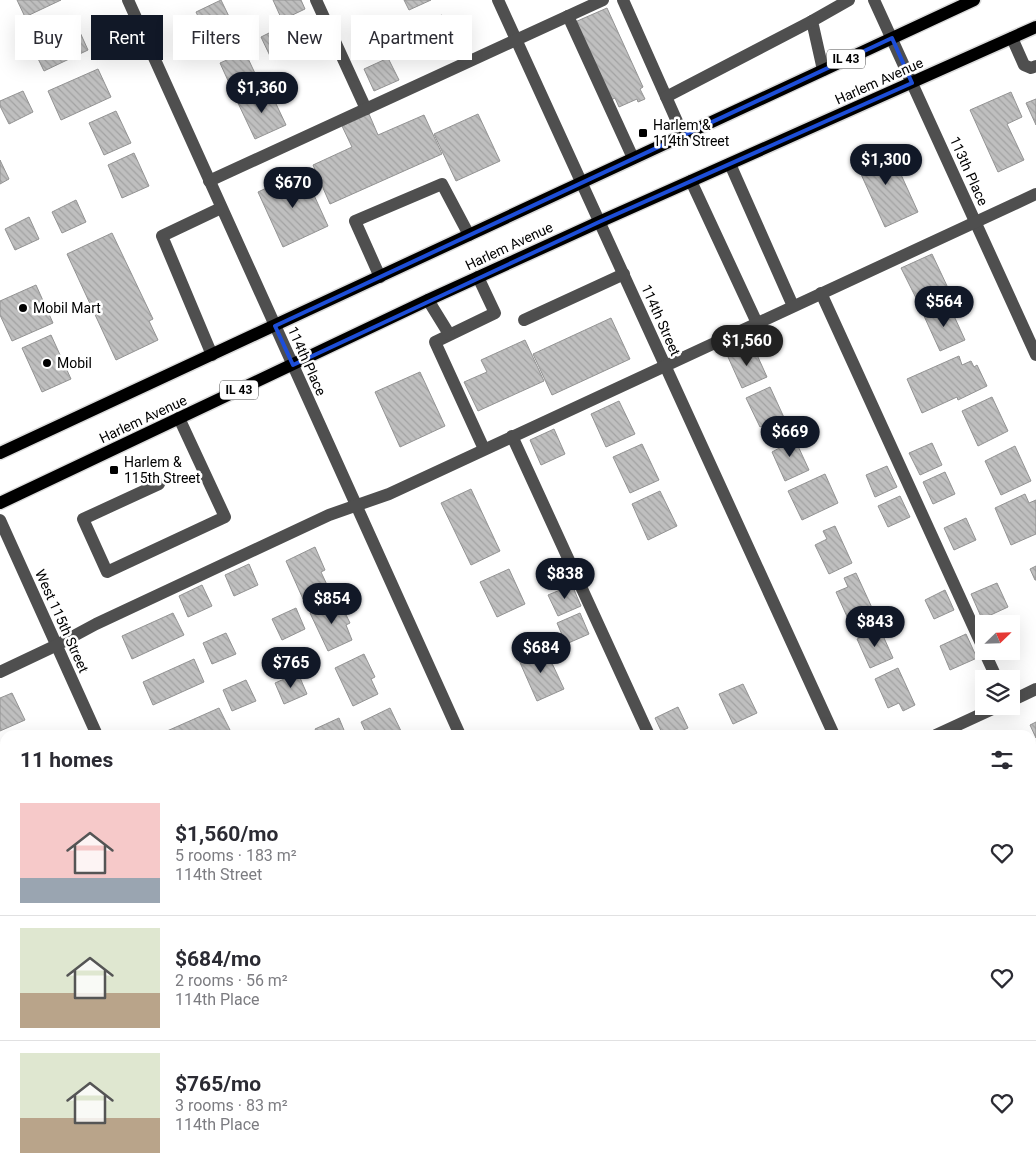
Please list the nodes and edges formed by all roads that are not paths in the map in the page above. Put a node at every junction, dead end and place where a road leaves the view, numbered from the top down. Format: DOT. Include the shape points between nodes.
graph roads {
  1 [pos="128,0"];
  2 [pos="316,0"];
  3 [pos="498,0"];
  4 [pos="603,0"];
  5 [pos="623,0"];
  6 [pos="849,0"];
  7 [pos="874,0"];
  8 [pos="974,0"];
  9 [pos="568,16"];
  10 [pos="812,21"];
  11 [pos="1036,28"];
  12 [pos="892,38"];
  13 [pos="1012,38"];
  14 [pos="517,40"];
  15 [pos="1036,66"];
  16 [pos="823,70"];
  17 [pos="912,82"];
  18 [pos="666,97"];
  19 [pos="366,109"];
  20 [pos="683,135"];
  21 [pos="633,158"];
  22 [pos="730,164"];
  23 [pos="209,181"];
  24 [pos="691,181"];
  25 [pos="581,182"];
  26 [pos="1036,194"];
  27 [pos="221,208"];
  28 [pos="600,222"];
  29 [pos="975,222"];
  30 [pos="469,235"];
  31 [pos="624,274"];
  32 [pos="380,277"];
  33 [pos="478,277"];
  34 [pos="821,294"];
  35 [pos="428,300"];
  36 [pos="793,306"];
  37 [pos="524,320"];
  38 [pos="757,323"];
  39 [pos="275,326"];
  40 [pos="449,334"];
  41 [pos="212,355"];
  42 [pos="1036,355"];
  43 [pos="293,365"];
  44 [pos="665,366"];
  45 [pos="179,418"];
  46 [pos="512,436"];
  47 [pos="484,449"];
  48 [pos="0,453"];
  49 [pos="159,484"];
  50 [pos="0,503"];
  51 [pos="355,505"];
  52 [pos="0,520"];
  53 [pos="975,630"];
  54 [pos="57,645"];
  55 [pos="0,672"];
  56 [pos="1036,689"];
  57 [pos="1020,697"];
  58 [pos="979,715"];
  59 [pos="96,730"];
  60 [pos="458,730"];
  61 [pos="647,730"];
  62 [pos="832,730"];
  63 [pos="947,730"];
  1 -- 23 [label="street, 114th Place"];
  2 -- 19 [label="street"];
  3 -- 14 [label="street, 114th Street"];
  4 -- 9 [label="street"];
  5 -- 18 [label="street"];
  6 -- 10 [label="street"];
  7 -- 12 [label="street, 113th Place"];
  8 -- 12 [label="main road, Harlem Avenue / IL 43"];
  9 -- 14 [label="street"];
  9 -- 21 [label="street"];
  10 -- 16 [label="street"];
  10 -- 18 [label="street"];
  11 -- 13 [label="main road, Harlem Avenue / IL 43"];
  12 -- 16 [label="main road, Harlem Avenue / IL 43"];
  12 -- 17 [label="street, 113th Place"];
  13 -- 15 [label="street" via="1024,65"];
  13 -- 17 [label="main road, Harlem Avenue / IL 43"];
  14 -- 19 [label="street"];
  14 -- 25 [label="street, 114th Street"];
  16 -- 20 [label="main road, Harlem Avenue / IL 43"];
  17 -- 22 [label="main road, Harlem Avenue / IL 43"];
  17 -- 29 [label="street, 113th Place"];
  18 -- 20 [label="street"];
  19 -- 23 [label="street"];
  20 -- 21 [label="main road, Harlem Avenue / IL 43"];
  21 -- 25 [label="main road, Harlem Avenue / IL 43"];
  22 -- 24 [label="main road, Harlem Avenue / IL 43"];
  22 -- 36 [label="street"];
  23 -- 27 [label="street, 114th Place"];
  24 -- 28 [label="main road, Harlem Avenue / IL 43"];
  24 -- 38 [label="street"];
  25 -- 28 [label="street, 114th Street"];
  25 -- 30 [label="main road, Harlem Avenue / IL 43"];
  26 -- 29 [label="street"];
  27 -- 39 [label="street, 114th Place"];
  27 -- 41 [label="street" via="162,236"];
  28 -- 31 [label="street, 114th Street"];
  28 -- 33 [label="main road, Harlem Avenue / IL 43"];
  29 -- 34 [label="street"];
  29 -- 42 [label="street, 113th Place"];
  30 -- 32 [label="main road, Harlem Avenue / IL 43"];
  30 -- 32 [label="street" via="442,184 355,221"];
  31 -- 37 [label="street"];
  31 -- 44 [label="street, 114th Street"];
  32 -- 39 [label="main road, Harlem Avenue / IL 43"];
  33 -- 35 [label="main road, Harlem Avenue / IL 43"];
  33 -- 40 [label="street" via="494,313"];
  34 -- 36 [label="street"];
  34 -- 53 [label="street"];
  35 -- 40 [label="street"];
  35 -- 43 [label="main road, Harlem Avenue / IL 43"];
  36 -- 38 [label="street"];
  38 -- 44 [label="street"];
  39 -- 41 [label="main road, Harlem Avenue / IL 43"];
  39 -- 43 [label="street, 114th Place"];
  40 -- 47 [label="street" via="435,342"];
  41 -- 48 [label="main road, Harlem Avenue / IL 43"];
  43 -- 45 [label="main road, Harlem Avenue / IL 43"];
  43 -- 51 [label="street, 114th Place"];
  44 -- 46 [label="street"];
  44 -- 62 [label="street, 114th Street"];
  45 -- 49 [label="street" via="225,516 107,572 83,519"];
  45 -- 50 [label="main road, Harlem Avenue / IL 43"];
  46 -- 47 [label="street"];
  46 -- 61 [label="street"];
  47 -- 51 [label="street" via="389,494"];
  51 -- 54 [label="street"];
  51 -- 60 [label="street, 114th Place"];
  52 -- 54 [label="street, West 115th Street"];
  54 -- 55 [label="street"];
  54 -- 59 [label="street, West 115th Street"];
  56 -- 57 [label="street"];
  58 -- 63 [label="street"];
}
